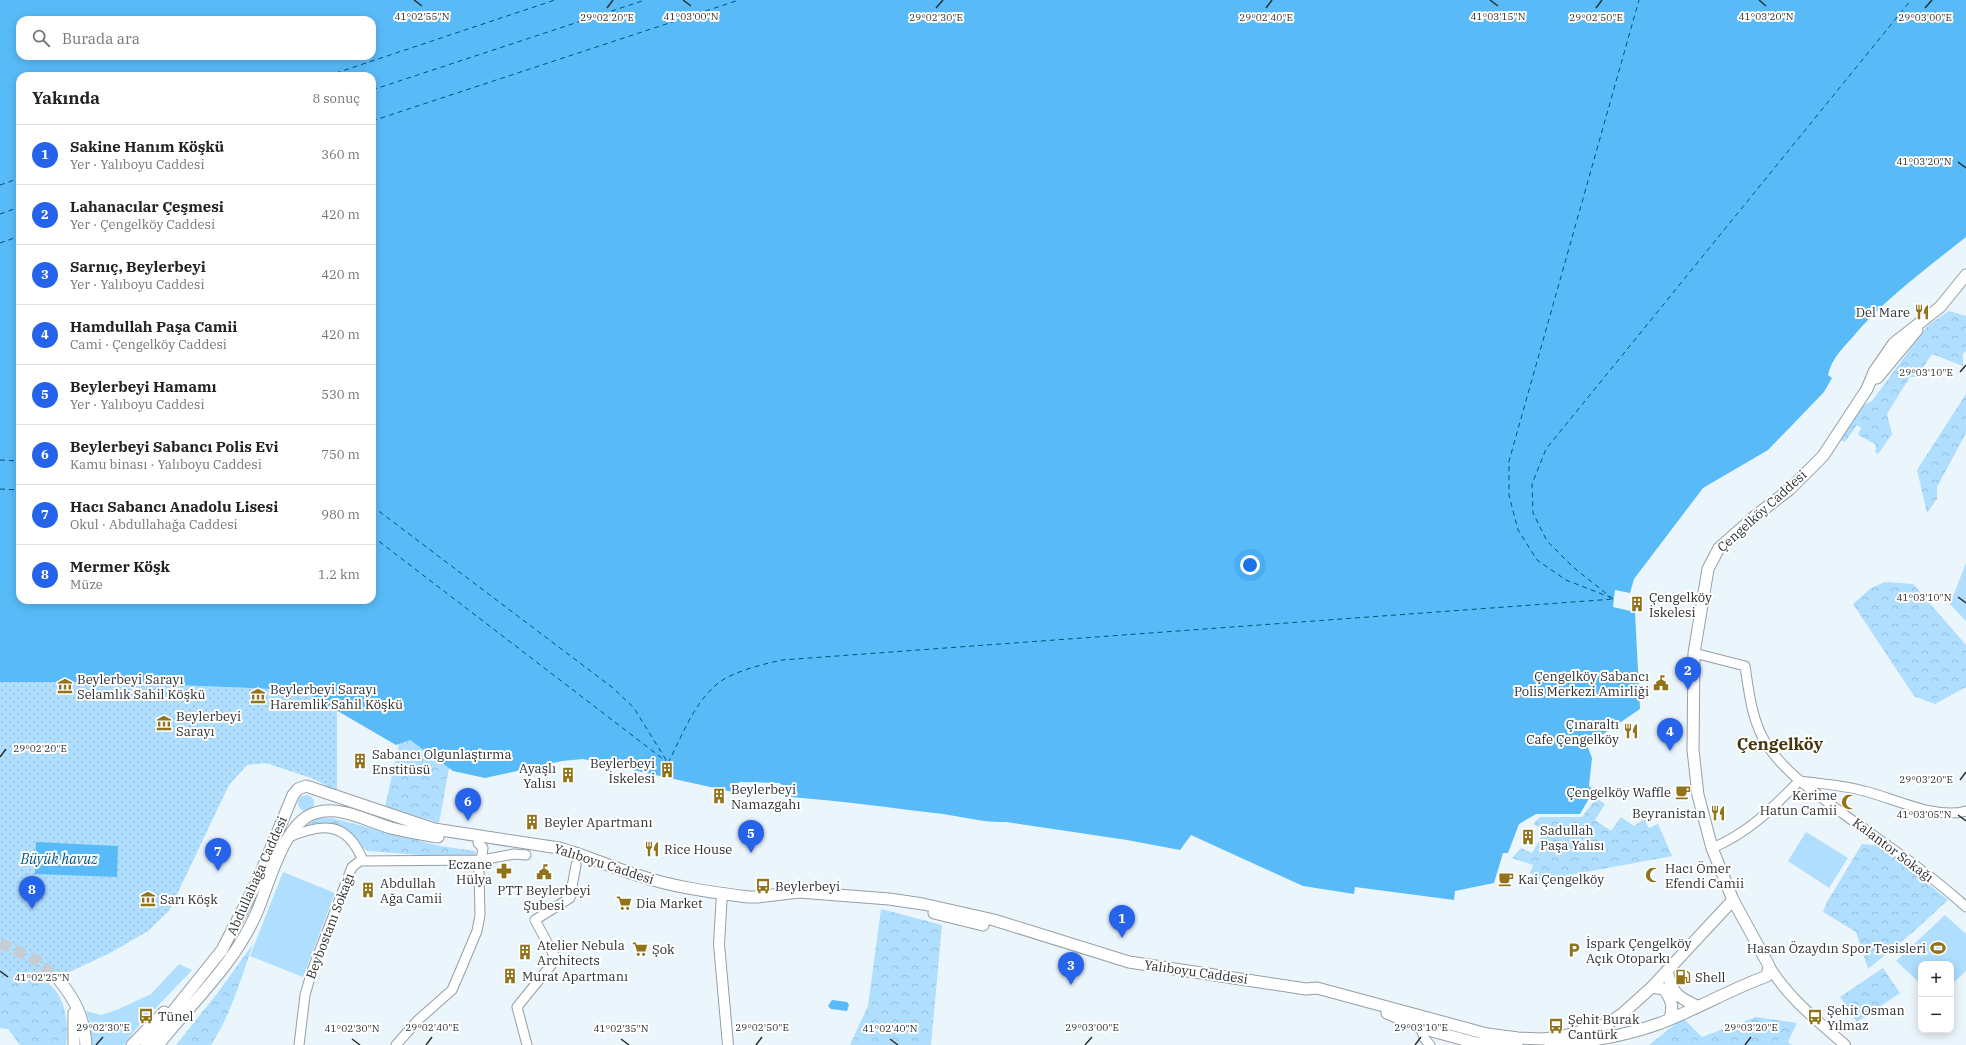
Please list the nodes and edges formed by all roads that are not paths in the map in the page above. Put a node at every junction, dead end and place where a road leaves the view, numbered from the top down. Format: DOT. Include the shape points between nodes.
graph roads {
  1 [pos="1966,276"];
  2 [pos="1694,653"];
  3 [pos="1799,781"];
  4 [pos="315,788"];
  5 [pos="291,801"];
  6 [pos="1966,811"];
  7 [pos="312,814"];
  8 [pos="287,838"];
  9 [pos="478,844"];
  10 [pos="1712,848"];
  11 [pos="526,854"];
  12 [pos="482,860"];
  13 [pos="363,861"];
  14 [pos="576,864"];
  15 [pos="722,893"];
  16 [pos="1733,900"];
  17 [pos="1966,907"];
  18 [pos="205,971"];
  19 [pos="1667,971"];
  20 [pos="1771,974"];
  21 [pos="1652,987"];
  22 [pos="1306,989"];
  23 [pos="197,1001"];
  24 [pos="1697,1006"];
  25 [pos="74,1013"];
  26 [pos="1670,1018"];
  27 [pos="1421,1028"];
  28 [pos="74,1045"];
  29 [pos="81,1045"];
  30 [pos="86,1045"];
  31 [pos="132,1045"];
  32 [pos="146,1045"];
  33 [pos="158,1045"];
  34 [pos="168,1045"];
  35 [pos="299,1045"];
  36 [pos="396,1045"];
  37 [pos="527,1045"];
  38 [pos="728,1045"];
  39 [pos="1430,1045"];
  40 [pos="1517,1045"];
  41 [pos="1526,1045"];
  42 [pos="1845,1045"];
  1 -- 2 [label="main road, Çengelköy Caddesi" via="1863,396 1823,456 1790,489 1713,555 1708,569"];
  2 -- 3 [label="street, Kalantor Sokağı" via="1745,666 1748,691 1758,727 1767,745"];
  2 -- 10 [label="main road, Çengelköy Caddesi" via="1693,750 1698,795"];
  3 -- 6 [label="street" via="1865,791 1920,809 1959,813"];
  3 -- 10 [label="street" via="1769,812 1730,841"];
  3 -- 17 [label="street, Kalantor Sokağı" via="1921,870"];
  4 -- 5 [label="main road" via="301,787 295,791"];
  4 -- 7 [label="main road" via="321,800"];
  4 -- 15 [label="main road, Yalıboyu Caddesi" via="434,829 559,848 668,884"];
  5 -- 7 [label="main road" via="294,808 302,814"];
  5 -- 18 [label="main road, Abdullahağa Caddesi" via="240,919 222,950"];
  7 -- 8 [label="main road, Abdullahağa Caddesi" via="298,823"];
  7 -- 9 [label="main road" via="344,812 392,828"];
  8 -- 13 [label="street" via="315,827 330,828 349,838"];
  8 -- 23 [label="main road, Abdullahağa Caddesi" via="246,935 223,971"];
  9 -- 12 [label="street" via="483,848"];
  9 -- 15 [label="main road" via="540,850 568,856 664,890 712,898"];
  10 -- 16 [label="main road, Çengelköy Caddesi"];
  11 -- 12 [label="street, Beybostanı Sokağı"];
  12 -- 13 [label="street, Beybostanı Sokağı"];
  12 -- 36 [label="street" via="479,872 480,915 477,931 452,990 418,1020"];
  13 -- 35 [label="street, Beybostanı Sokağı" via="352,867 312,971 305,995"];
  14 -- 37 [label="street" via="570,898 535,920 556,959 517,1007"];
  15 -- 22 [label="main road, Yalıboyu Caddesi" via="757,898 799,892 875,899 1064,949 1088,950 1129,962"];
  15 -- 38 [label="main road" via="718,944"];
  16 -- 19 [label="main road"];
  16 -- 20 [label="main road, Çengelköy Caddesi"];
  18 -- 31 [label="main road" via="200,973"];
  18 -- 32 [label="main road, Abdullahağa Caddesi"];
  19 -- 21 [label="main road"];
  19 -- 24 [label="main road" via="1672,990 1681,999"];
  20 -- 24 [label="main road"];
  20 -- 42 [label="main road" via="1807,1012"];
  21 -- 22 [label="main road, Yalıboyu Caddesi" via="1607,1024 1560,1037 1542,1039 1488,1034 1338,993 1317,988"];
  21 -- 26 [label="main road" via="1664,989 1672,1000 1673,1011"];
  22 -- 27 [label="main road, Yalıboyu Caddesi" via="1314,994 1398,1016"];
  23 -- 33 [label="main road, Abdullahağa Caddesi"];
  23 -- 34 [label="main road"];
  24 -- 26 [label="main road"];
  25 -- 28 [label="main road"];
  25 -- 29 [label="main road"];
  25 -- 30 [label="main road" via="63,984 79,1009"];
  26 -- 41 [label="main road" via="1610,1036 1565,1044"];
  27 -- 39 [label="street" via="1424,1038"];
  27 -- 40 [label="main road, Yalıboyu Caddesi" via="1476,1043"];
}
